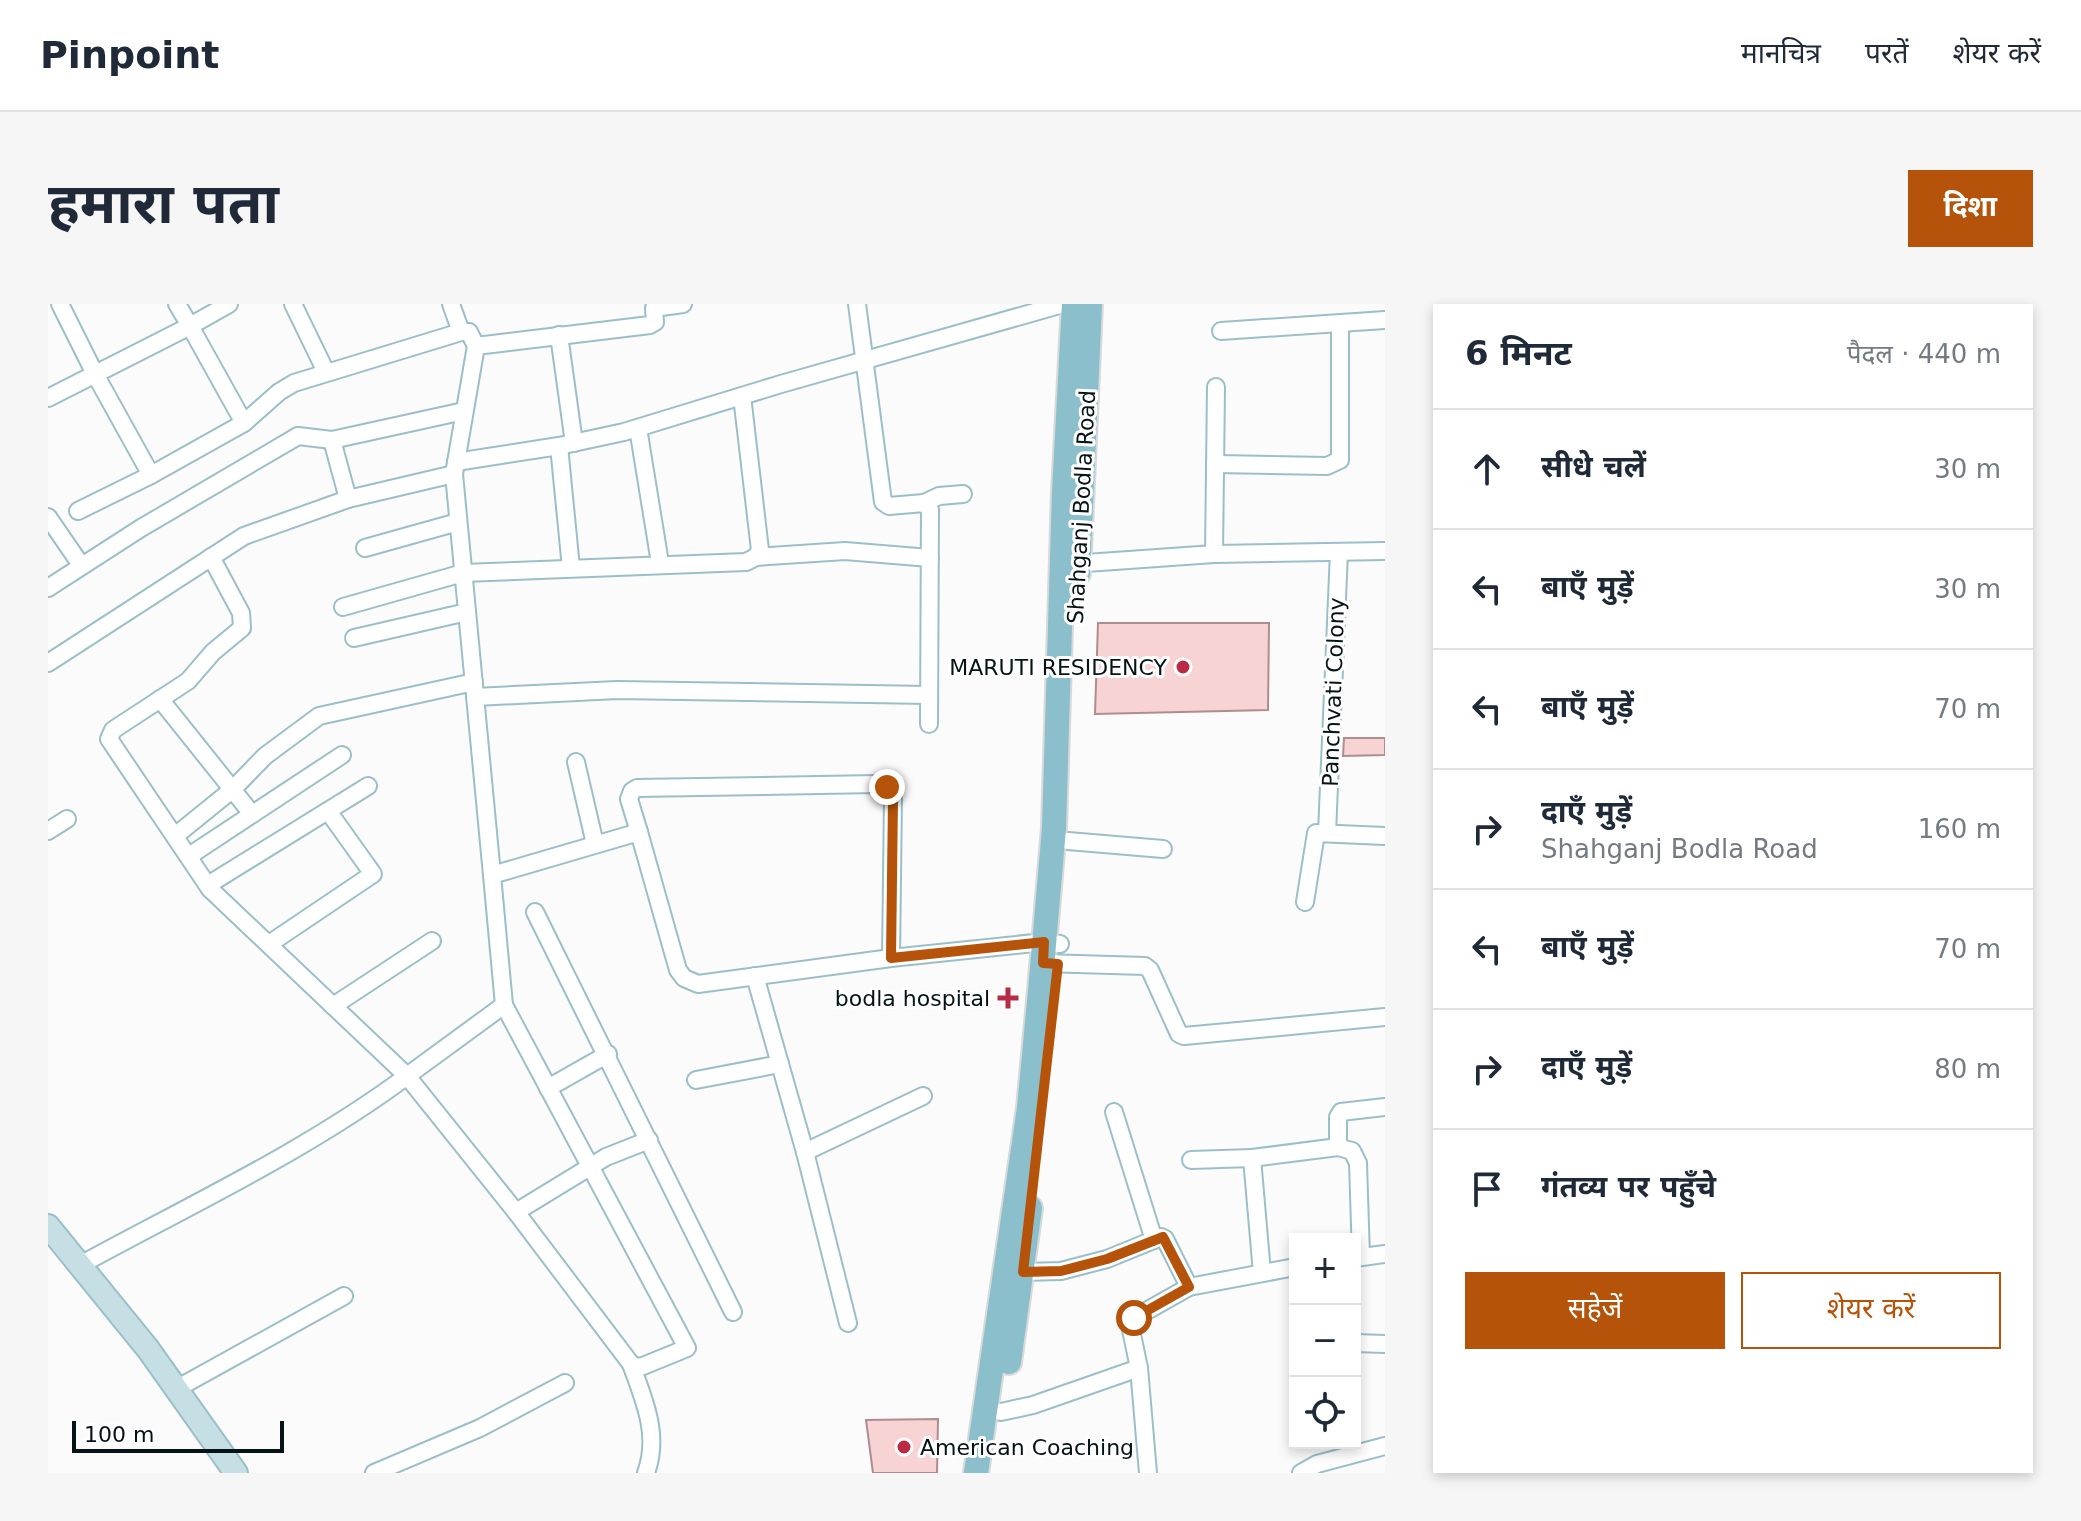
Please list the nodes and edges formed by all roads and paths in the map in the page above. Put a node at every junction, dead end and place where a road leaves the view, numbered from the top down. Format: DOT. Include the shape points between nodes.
graph roads {
  1 [pos="60,304"];
  2 [pos="177,304"];
  3 [pos="229,304"];
  4 [pos="293,304"];
  5 [pos="451,304"];
  6 [pos="683,304"];
  7 [pos="857,304"];
  8 [pos="1063,304"];
  9 [pos="1074,304"];
  10 [pos="1090,304"];
  11 [pos="1375,304"];
  12 [pos="654,306"];
  13 [pos="1384,320"];
  14 [pos="1340,324"];
  15 [pos="190,326"];
  16 [pos="1221,331"];
  17 [pos="461,332"];
  18 [pos="559,335"];
  19 [pos="476,346"];
  20 [pos="864,360"];
  21 [pos="326,372"];
  22 [pos="95,374"];
  23 [pos="1216,387"];
  24 [pos="742,396"];
  25 [pos="48,398"];
  26 [pos="464,411"];
  27 [pos="244,423"];
  28 [pos="638,428"];
  29 [pos="332,440"];
  30 [pos="566,444"];
  31 [pos="1215,464"];
  32 [pos="455,468"];
  33 [pos="151,475"];
  34 [pos="963,494"];
  35 [pos="348,499"];
  36 [pos="924,503"];
  37 [pos="78,511"];
  38 [pos="48,517"];
  39 [pos="458,522"];
  40 [pos="365,548"];
  41 [pos="1385,551"];
  42 [pos="1339,552"];
  43 [pos="1214,554"];
  44 [pos="211,557"];
  45 [pos="756,557"];
  46 [pos="930,558"];
  47 [pos="660,563"];
  48 [pos="81,565"];
  49 [pos="1070,565"];
  50 [pos="571,568"];
  51 [pos="463,573"];
  52 [pos="48,588"];
  53 [pos="343,607"];
  54 [pos="467,612"];
  55 [pos="354,638"];
  56 [pos="48,663"];
  57 [pos="474,690"];
  58 [pos="928,695"];
  59 [pos="160,699"];
  60 [pos="929,724"];
  61 [pos="342,755"];
  62 [pos="576,762"];
  63 [pos="368,786"];
  64 [pos="233,789"];
  65 [pos="1062,806"];
  66 [pos="328,811"];
  67 [pos="252,814"];
  68 [pos="67,819"];
  69 [pos="48,831"];
  70 [pos="639,832"];
  71 [pos="1327,833"];
  72 [pos="175,836"];
  73 [pos="1385,836"];
  74 [pos="1068,841"];
  75 [pos="595,844"];
  76 [pos="1163,849"];
  77 [pos="189,856"];
  78 [pos="492,875"];
  79 [pos="210,889"];
  80 [pos="1305,902"];
  81 [pos="535,912"];
  82 [pos="432,941"];
  83 [pos="269,944"];
  84 [pos="1051,953"];
  85 [pos="891,958"];
  86 [pos="755,976"];
  87 [pos="504,1005"];
  88 [pos="333,1006"];
  89 [pos="1385,1017"];
  90 [pos="608,1054"];
  91 [pos="780,1064"];
  92 [pos="407,1076"];
  93 [pos="696,1080"];
  94 [pos="548,1088"];
  95 [pos="923,1096"];
  96 [pos="1385,1107"];
  97 [pos="1114,1112"];
  98 [pos="649,1140"];
  99 [pos="1338,1147"];
  100 [pos="805,1152"];
  101 [pos="1252,1158"];
  102 [pos="1191,1160"];
  103 [pos="590,1167"];
  104 [pos="516,1212"];
  105 [pos="48,1226"];
  106 [pos="1358,1233"];
  107 [pos="1154,1240"];
  108 [pos="1385,1254"];
  109 [pos="1361,1257"];
  110 [pos="80,1265"];
  111 [pos="1289,1268"];
  112 [pos="1023,1272"];
  113 [pos="1262,1273"];
  114 [pos="1189,1287"];
  115 [pos="344,1296"];
  116 [pos="733,1312"];
  117 [pos="848,1323"];
  118 [pos="1361,1343"];
  119 [pos="1385,1344"];
  120 [pos="631,1364"];
  121 [pos="1139,1368"];
  122 [pos="565,1383"];
  123 [pos="176,1389"];
  124 [pos="1001,1412"];
  125 [pos="1385,1446"];
  126 [pos="1320,1469"];
  127 [pos="236,1473"];
  128 [pos="374,1473"];
  129 [pos="646,1473"];
  130 [pos="976,1473"];
  131 [pos="993,1473"];
  132 [pos="1148,1473"];
  133 [pos="1301,1473"];
  1 -- 22 [label="street"];
  2 -- 15 [label="street"];
  3 -- 15 [label="street"];
  4 -- 21 [label="street"];
  5 -- 17 [label="street"];
  6 -- 12 [label="street"];
  7 -- 20 [label="street"];
  8 -- 20 [label="street"];
  9 -- 49 [label="main road"];
  10 -- 49 [label="main road, Shahganj Bodla Road"];
  11 -- 13 [label="street"];
  12 -- 18 [label="street" via="650,325"];
  13 -- 14 [label="street"];
  14 -- 16 [label="street"];
  14 -- 31 [label="street" via="1340,460 1327,466"];
  15 -- 22 [label="street"];
  15 -- 27 [label="street"];
  17 -- 19 [label="street" via="469,332"];
  17 -- 21 [label="street"];
  18 -- 19 [label="street"];
  18 -- 30 [label="street"];
  19 -- 26 [label="street"];
  20 -- 24 [label="street"];
  20 -- 36 [label="street" via="883,502"];
  21 -- 27 [label="street" via="286,387"];
  22 -- 25 [label="street"];
  22 -- 33 [label="street"];
  23 -- 31 [label="street"];
  24 -- 28 [label="street"];
  24 -- 45 [label="street" via="760,550"];
  26 -- 29 [label="street"];
  26 -- 32 [label="street"];
  27 -- 33 [label="street"];
  28 -- 30 [label="street"];
  28 -- 47 [label="street"];
  29 -- 35 [label="street"];
  29 -- 48 [label="street" via="298,436"];
  30 -- 32 [label="street"];
  30 -- 50 [label="street"];
  31 -- 43 [label="street"];
  32 -- 35 [label="street"];
  32 -- 39 [label="street"];
  33 -- 37 [label="street"];
  34 -- 36 [label="street"];
  35 -- 44 [label="street" via="244,536"];
  36 -- 46 [label="street" via="930,510"];
  38 -- 48 [label="street"];
  39 -- 40 [label="street"];
  39 -- 51 [label="street"];
  41 -- 42 [label="street"];
  42 -- 43 [label="street"];
  42 -- 71 [label="street, Panchvati Colony"];
  43 -- 49 [label="street"];
  44 -- 56 [label="street"];
  44 -- 59 [label="street" via="241,613 242,628 188,681"];
  45 -- 46 [label="street" via="845,551"];
  45 -- 47 [label="street" via="746,562"];
  46 -- 58 [label="street"];
  47 -- 50 [label="street"];
  48 -- 52 [label="street"];
  49 -- 65 [label="main road"];
  50 -- 51 [label="street"];
  51 -- 53 [label="street"];
  51 -- 54 [label="street"];
  54 -- 55 [label="street"];
  54 -- 57 [label="street"];
  57 -- 58 [label="street"];
  57 -- 64 [label="street" via="319,716 265,756"];
  57 -- 78 [label="street"];
  58 -- 60 [label="street"];
  59 -- 64 [label="street"];
  59 -- 72 [label="street" via="113,730 109,739"];
  61 -- 67 [label="street"];
  62 -- 75 [label="street"];
  63 -- 66 [label="street"];
  64 -- 67 [label="street"];
  64 -- 72 [label="street"];
  65 -- 74 [label="main road"];
  65 -- 84 [label="main road"];
  66 -- 79 [label="street" via="211,883"];
  66 -- 83 [label="street" via="373,874"];
  67 -- 77 [label="street"];
  68 -- 69 [label="street"];
  70 -- 75 [label="street"];
  70 -- 85 [label="street" via="629,799 637,788 887,787 893,798"];
  70 -- 86 [label="street" via="684,978 698,984"];
  71 -- 73 [label="street"];
  71 -- 80 [label="street" via="1316,833"];
  72 -- 77 [label="street"];
  74 -- 76 [label="street"];
  74 -- 84 [label="main road"];
  75 -- 78 [label="street"];
  77 -- 79 [label="street"];
  78 -- 87 [label="street"];
  79 -- 83 [label="street"];
  81 -- 90 [label="street"];
  82 -- 88 [label="street"];
  83 -- 88 [label="street"];
  84 -- 85 [label="street"];
  84 -- 89 [label="street" via="1148,968 1184,1036"];
  84 -- 112 [label="main road"];
  84 -- 130 [label="main road"];
  85 -- 86 [label="street"];
  86 -- 91 [label="street"];
  87 -- 92 [label="street"];
  87 -- 94 [label="street"];
  88 -- 92 [label="street"];
  90 -- 94 [label="street"];
  90 -- 98 [label="street"];
  91 -- 93 [label="street"];
  91 -- 100 [label="street"];
  92 -- 104 [label="street"];
  92 -- 110 [label="street" via="306,1142"];
  94 -- 103 [label="street"];
  95 -- 100 [label="street"];
  96 -- 99 [label="street" via="1341,1112"];
  97 -- 107 [label="street"];
  98 -- 103 [label="street"];
  98 -- 116 [label="street"];
  99 -- 101 [label="street"];
  99 -- 106 [label="street" via="1352,1151 1358,1163"];
  100 -- 117 [label="street"];
  101 -- 102 [label="street"];
  101 -- 113 [label="street"];
  103 -- 104 [label="street"];
  103 -- 120 [label="street" via="687,1348 643,1366"];
  104 -- 120 [label="street"];
  105 -- 110 [label="main road"];
  107 -- 112 [label="street" via="1061,1271"];
  107 -- 114 [label="street" via="1165,1239"];
  108 -- 109 [label="street"];
  110 -- 123 [label="main road"];
  111 -- 113 [label="street"];
  112 -- 124 [label="main road"];
  113 -- 114 [label="street"];
  114 -- 121 [label="street" via="1131,1320"];
  115 -- 123 [label="street"];
  118 -- 119 [label="street"];
  120 -- 129 [label="street" via="652,1432"];
  121 -- 124 [label="street"];
  121 -- 132 [label="street"];
  122 -- 128 [label="street" via="480,1428"];
  123 -- 127 [label="main road"];
  124 -- 131 [label="main road"];
  125 -- 126 [label="street"];
  126 -- 133 [label="street"];
}
